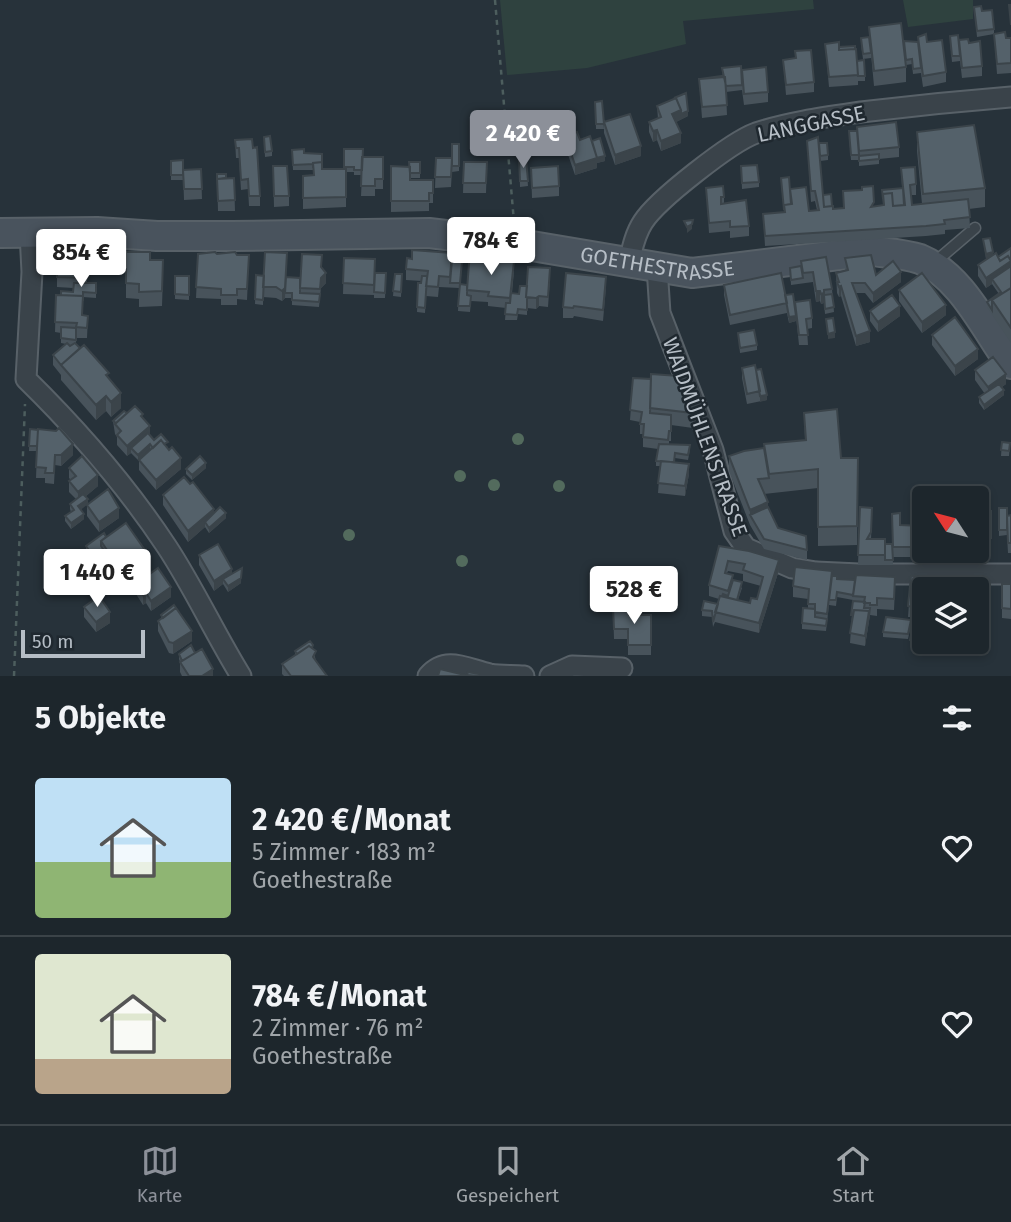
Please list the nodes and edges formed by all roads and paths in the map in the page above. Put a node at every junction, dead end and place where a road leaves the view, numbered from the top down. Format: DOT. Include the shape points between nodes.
graph roads {
  1 [pos="495,0"];
  2 [pos="1011,97"];
  3 [pos="975,228"];
  4 [pos="0,233"];
  5 [pos="30,233"];
  6 [pos="514,243"];
  7 [pos="629,262"];
  8 [pos="932,266"];
  9 [pos="657,267"];
  10 [pos="1011,364"];
  11 [pos="26,379"];
  12 [pos="1011,574"];
  13 [pos="622,667"];
  14 [pos="14,676"];
  15 [pos="241,676"];
  16 [pos="428,676"];
  17 [pos="524,676"];
  18 [pos="550,676"];
  1 -- 6 [label="path"];
  2 -- 7 [label="street, LANGGASSE" via="824,117 754,134 696,172 652,211 636,234"];
  3 -- 8 [label="lane"];
  4 -- 5 [label="street, GOETHESTRASSE"];
  5 -- 6 [label="street, GOETHESTRASSE" via="429,233"];
  5 -- 11 [label="street"];
  6 -- 7 [label="street, GOETHESTRASSE"];
  7 -- 9 [label="street, GOETHESTRASSE"];
  8 -- 9 [label="street, GOETHESTRASSE" via="916,258 872,251 692,273"];
  8 -- 10 [label="street, GOETHESTRASSE" via="958,289"];
  9 -- 12 [label="street, WAIDMÜHLENSTRASSE" via="660,313 713,450 734,531 746,548 792,568 816,572"];
  11 -- 14 [label="path"];
  11 -- 15 [label="street" via="113,472 168,548"];
  13 -- 18 [label="street" via="572,666"];
  16 -- 17 [label="street" via="450,663"];
}
